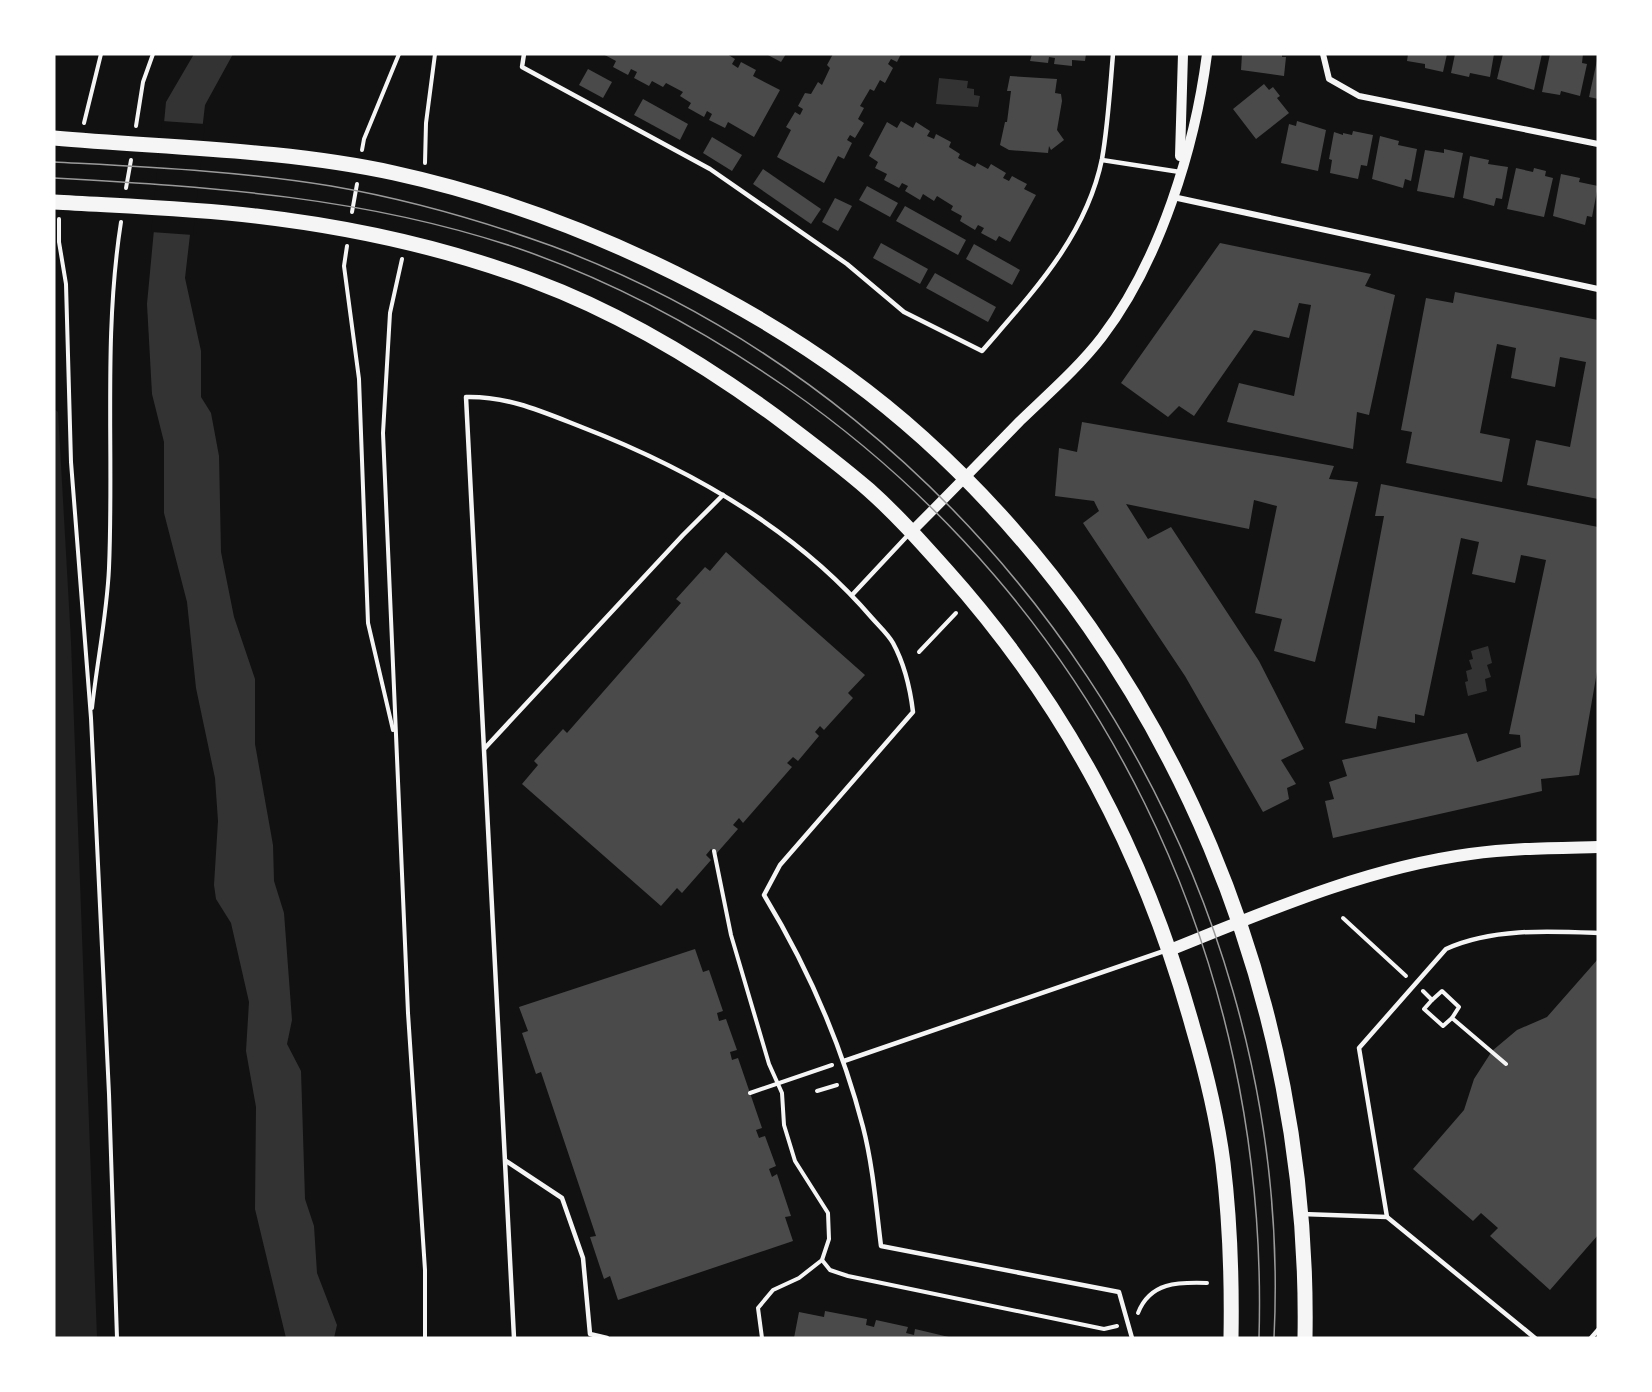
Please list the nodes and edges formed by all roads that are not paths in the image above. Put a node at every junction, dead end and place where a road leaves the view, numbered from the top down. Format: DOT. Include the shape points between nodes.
graph roads {
  1 [pos="524,54"];
  2 [pos="1113,54"];
  3 [pos="1183,54"];
  4 [pos="1207,54"];
  5 [pos="1323,54"];
  6 [pos="54,138"];
  7 [pos="1598,144"];
  8 [pos="1102,160"];
  9 [pos="1180,172"];
  10 [pos="1172,197"];
  11 [pos="57,202"];
  12 [pos="1598,289"];
  13 [pos="964,477"];
  14 [pos="723,495"];
  15 [pos="912,531"];
  16 [pos="852,595"];
  17 [pos="485,748"];
  18 [pos="1598,847"];
  19 [pos="1240,922"];
  20 [pos="1598,933"];
  21 [pos="1170,950"];
  22 [pos="844,1061"];
  23 [pos="506,1161"];
  24 [pos="1302,1214"];
  25 [pos="1387,1217"];
  26 [pos="1598,1330"];
  27 [pos="514,1338"];
  28 [pos="607,1338"];
  29 [pos="1132,1338"];
  30 [pos="1231,1338"];
  31 [pos="1305,1338"];
  32 [pos="1535,1338"];
  33 [pos="1591,1338"];
  1 -- 8 [label="lane" via="522,68 710,169 847,264 904,312 982,351 1055,265 1080,223"];
  2 -- 8 [label="lane"];
  3 -- 9 [label="street"];
  4 -- 9 [label="street"];
  5 -- 7 [label="street" via="1329,79 1359,96"];
  6 -- 13 [label="main road" via="286,156 394,173 555,222 623,249 756,319 868,393"];
  8 -- 9 [label="lane"];
  9 -- 10 [label="street"];
  10 -- 12 [label="street"];
  10 -- 13 [label="street" via="1136,283 1102,336"];
  11 -- 15 [label="main road" via="256,215 383,238 535,281 652,336 744,393 870,491"];
  13 -- 15 [label="street"];
  13 -- 19 [label="main road" via="1048,571 1111,658 1192,802"];
  14 -- 16 [label="lane" via="805,553"];
  14 -- 17 [label="lane"];
  14 -- 17 [label="lane" via="659,460 535,408 492,396 466,398"];
  15 -- 16 [label="lane"];
  15 -- 21 [label="main road" via="987,615 1071,736 1126,842"];
  16 -- 22 [label="lane" via="892,642 909,679 913,712 780,865 764,895 805,970"];
  17 -- 23 [label="lane"];
  18 -- 19 [label="main road" via="1517,849 1421,863 1327,890"];
  19 -- 21 [label="main road"];
  19 -- 24 [label="main road" via="1284,1089"];
  20 -- 25 [label="lane" via="1508,934 1464,941 1446,949 1359,1048"];
  21 -- 22 [label="lane"];
  21 -- 30 [label="main road" via="1210,1091 1222,1161 1229,1234"];
  22 -- 29 [label="lane" via="864,1129 880,1246 1119,1292"];
  23 -- 27 [label="lane"];
  23 -- 28 [label="lane" via="562,1198 583,1258 590,1334"];
  24 -- 25 [label="lane"];
  24 -- 31 [label="main road"];
  25 -- 32 [label="lane"];
  26 -- 33 [label="lane"];
}
